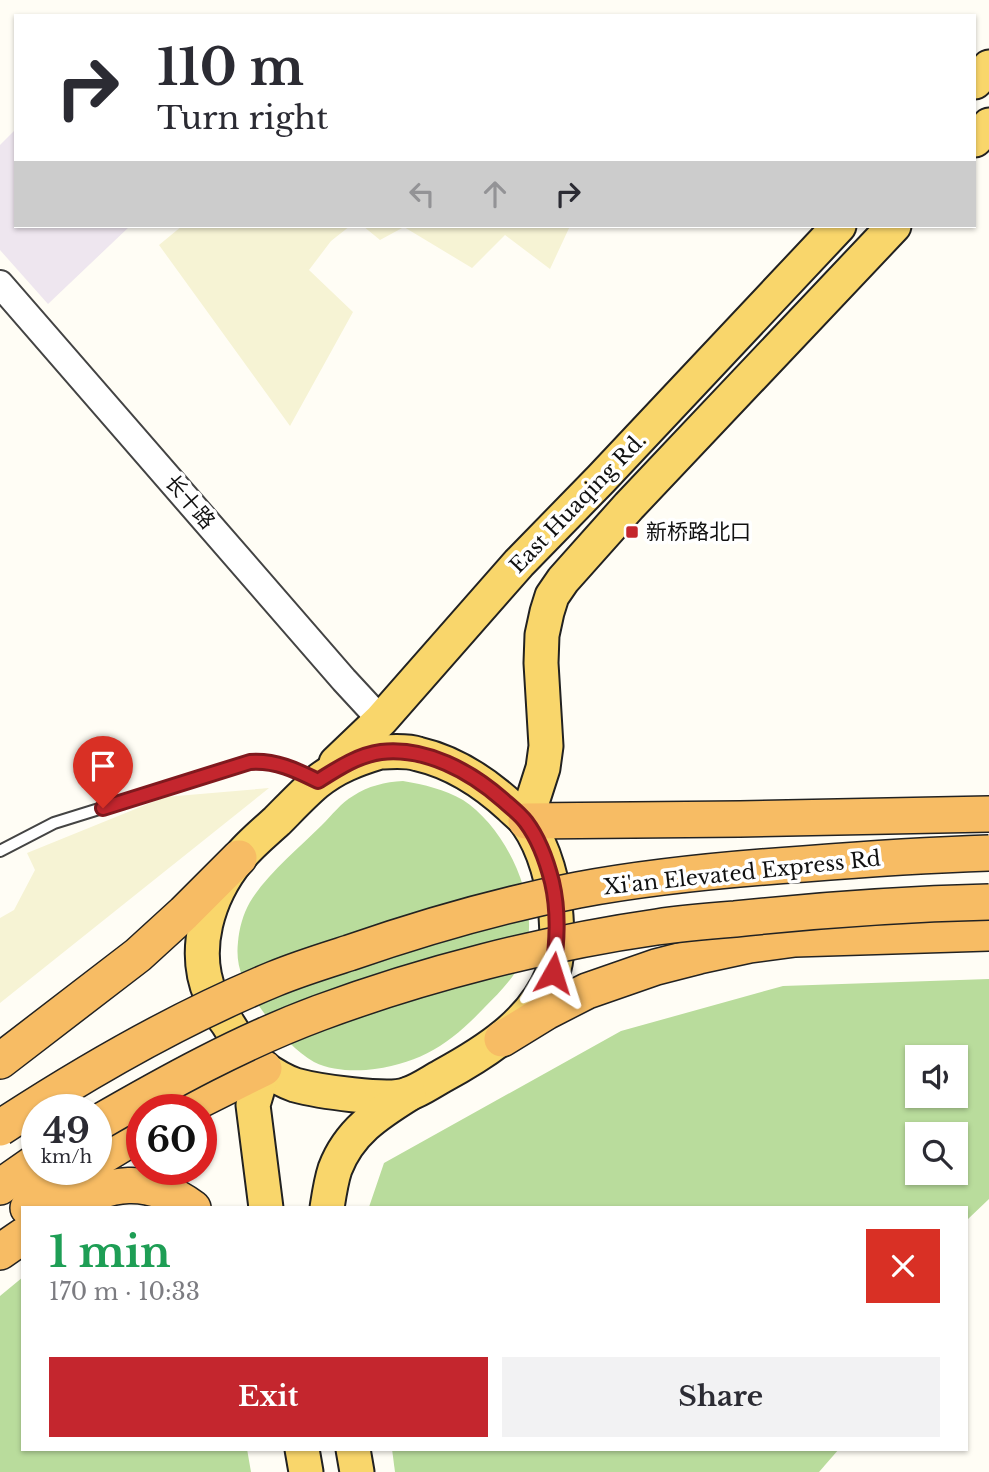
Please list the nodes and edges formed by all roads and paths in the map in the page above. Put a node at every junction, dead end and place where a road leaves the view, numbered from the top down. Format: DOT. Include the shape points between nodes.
graph roads {
  1 [pos="989,66"];
  2 [pos="976,81"];
  3 [pos="989,125"];
  4 [pos="976,139"];
  5 [pos="837,228"];
  6 [pos="892,228"];
  7 [pos="0,284"];
  8 [pos="381,720"];
  9 [pos="318,781"];
  10 [pos="989,814"];
  11 [pos="526,821"];
  12 [pos="0,850"];
  13 [pos="989,853"];
  14 [pos="239,858"];
  15 [pos="989,902"];
  16 [pos="989,933"];
  17 [pos="502,1039"];
  18 [pos="0,1061"];
  19 [pos="264,1068"];
  20 [pos="212,1094"];
  21 [pos="409,1094"];
  22 [pos="112,1115"];
  23 [pos="0,1128"];
  24 [pos="21,1172"];
  25 [pos="61,1185"];
  26 [pos="0,1187"];
  27 [pos="31,1206"];
  28 [pos="67,1206"];
  29 [pos="190,1206"];
  30 [pos="266,1206"];
  31 [pos="327,1206"];
  32 [pos="21,1212"];
  33 [pos="0,1228"];
  34 [pos="21,1237"];
  35 [pos="0,1252"];
  36 [pos="302,1451"];
  37 [pos="353,1451"];
  38 [pos="306,1472"];
  39 [pos="357,1472"];
  1 -- 2 [label="main road"];
  3 -- 4 [label="main road"];
  5 -- 8 [label="main road, East Huaqing Rd." via="519,563"];
  6 -- 11 [label="main road, East Huaqing Rd." via="623,512 552,596 542,635 546,746"];
  7 -- 8 [label="street, 长十路"];
  8 -- 9 [label="main road, East Huaqing Rd."];
  9 -- 11 [label="main road" via="369,755 415,753 476,779"];
  9 -- 12 [label="lane" via="278,763 250,762 54,823"];
  9 -- 14 [label="main road"];
  10 -- 11 [label="highway"];
  11 -- 17 [label="main road" via="552,881 557,940 553,973 539,999"];
  13 -- 23 [label="highway, Xi'an Elevated Express Rd, bridge" via="760,867 643,880 453,919 298,970 225,1001 82,1075"];
  14 -- 18 [label="highway" via="138,955"];
  14 -- 19 [label="main road" via="212,902 203,959 211,996 221,1015 251,1058"];
  15 -- 22 [label="highway, bridge" via="779,914 657,927 494,959 319,1013 180,1077"];
  16 -- 17 [label="highway" via="795,939 699,956 587,991"];
  17 -- 21 [label="main road"];
  19 -- 20 [label="highway"];
  19 -- 21 [label="main road" via="278,1078 313,1088 385,1097"];
  19 -- 30 [label="main road" via="253,1105"];
  21 -- 31 [label="main road" via="356,1133 335,1169"];
  24 -- 26 [label="highway"];
  25 -- 27 [label="highway"];
  28 -- 29 [label="highway" via="87,1194 132,1185 166,1192"];
  32 -- 33 [label="highway"];
  34 -- 35 [label="highway"];
  36 -- 38 [label="main road"];
  37 -- 39 [label="main road"];
}
